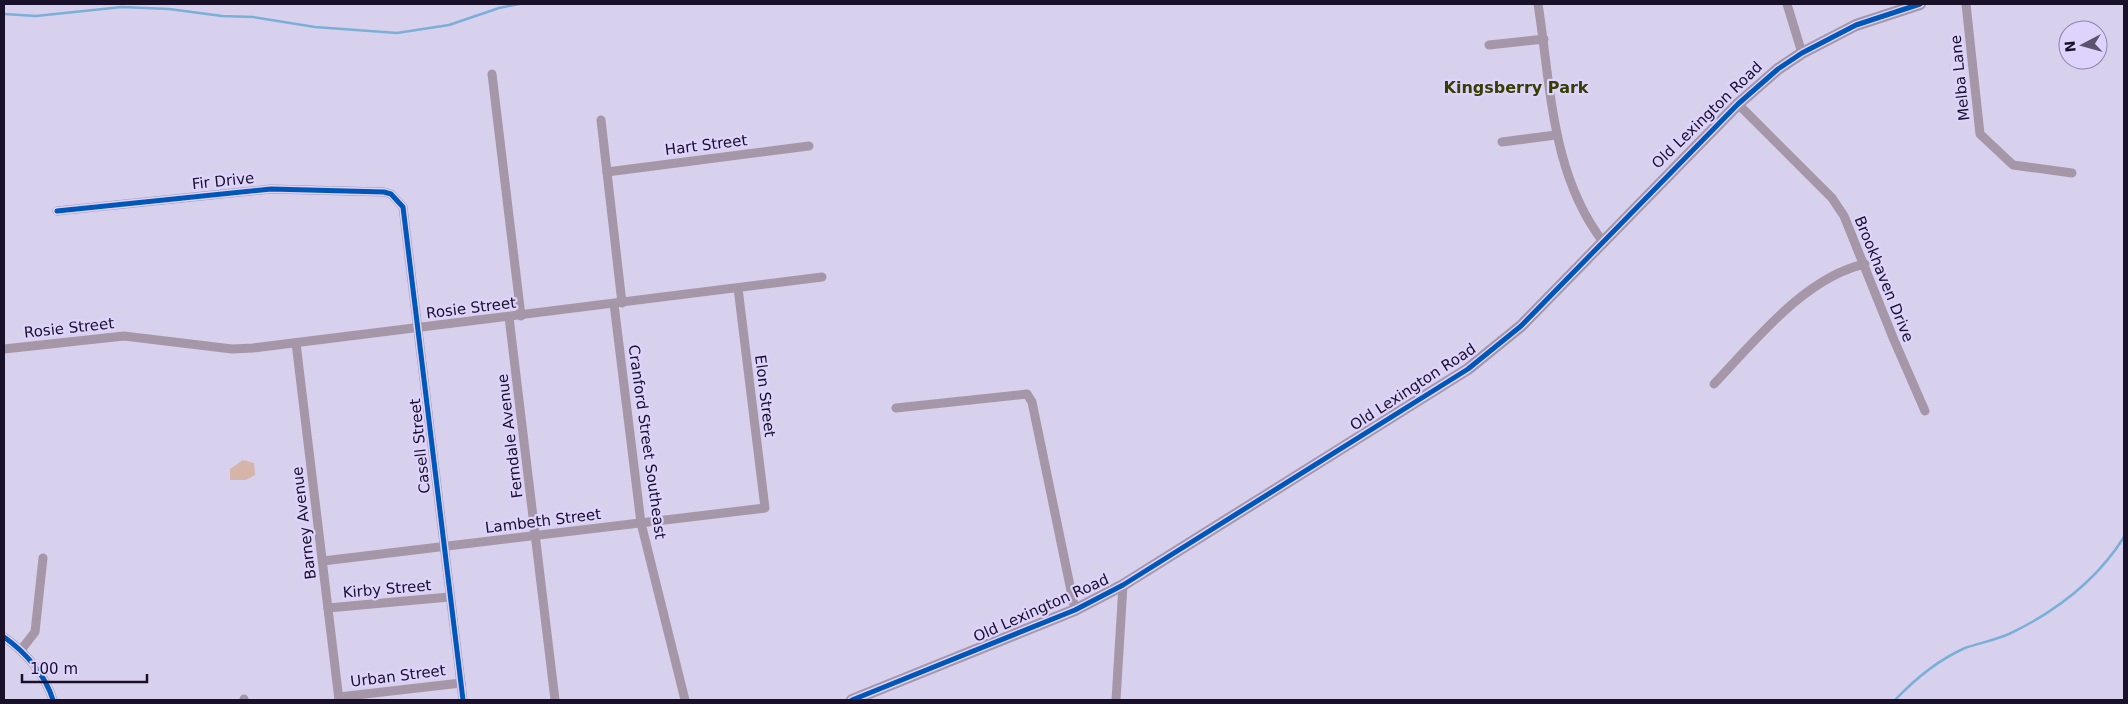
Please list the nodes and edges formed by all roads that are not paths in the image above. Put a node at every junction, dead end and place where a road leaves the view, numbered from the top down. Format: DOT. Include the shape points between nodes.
graph roads {
  1 [pos="1538,4"];
  2 [pos="1787,4"];
  3 [pos="1920,4"];
  4 [pos="1966,4"];
  5 [pos="1544,39"];
  6 [pos="1489,45"];
  7 [pos="1802,53"];
  8 [pos="492,74"];
  9 [pos="1738,104"];
  10 [pos="601,120"];
  11 [pos="1556,135"];
  12 [pos="1502,142"];
  13 [pos="809,146"];
  14 [pos="607,172"];
  15 [pos="2072,173"];
  16 [pos="392,194"];
  17 [pos="57,211"];
  18 [pos="1604,243"];
  19 [pos="1865,264"];
  20 [pos="822,277"];
  21 [pos="738,288"];
  22 [pos="618,303"];
  23 [pos="521,316"];
  24 [pos="509,317"];
  25 [pos="420,329"];
  26 [pos="296,343"];
  27 [pos="4,349"];
  28 [pos="1714,384"];
  29 [pos="896,408"];
  30 [pos="1925,411"];
  31 [pos="765,508"];
  32 [pos="642,524"];
  33 [pos="536,536"];
  34 [pos="444,546"];
  35 [pos="43,558"];
  36 [pos="323,561"];
  37 [pos="1123,585"];
  38 [pos="449,597"];
  39 [pos="328,608"];
  40 [pos="1075,610"];
  41 [pos="4,637"];
  42 [pos="22,650"];
  43 [pos="461,683"];
  44 [pos="339,699"];
  45 [pos="53,700"];
  46 [pos="463,700"];
  47 [pos="555,700"];
  48 [pos="685,700"];
  49 [pos="852,700"];
  50 [pos="1116,700"];
  1 -- 5 [label="street"];
  2 -- 7 [label="street"];
  3 -- 7 [label="street, Old Lexington Road" via="1856,25"];
  4 -- 15 [label="street, Melba Lane" via="1980,134 2013,165"];
  5 -- 6 [label="street"];
  5 -- 11 [label="street"];
  7 -- 9 [label="street, Old Lexington Road"];
  8 -- 23 [label="street"];
  9 -- 18 [label="street, Old Lexington Road"];
  9 -- 19 [label="street, Brookhaven Drive" via="1832,198 1844,216"];
  10 -- 14 [label="street, Cranford Street Southeast"];
  11 -- 12 [label="street"];
  11 -- 18 [label="street" via="1575,197"];
  13 -- 14 [label="street, Hart Street"];
  14 -- 22 [label="street, Cranford Street Southeast"];
  16 -- 17 [label="street, Fir Drive" via="271,189"];
  16 -- 25 [label="street, Casell Street" via="403,206"];
  18 -- 37 [label="street, Old Lexington Road" via="1521,326 1468,369"];
  19 -- 28 [label="street" via="1830,277 1790,307"];
  19 -- 30 [label="street, Brookhaven Drive"];
  20 -- 21 [label="street, Rosie Street"];
  21 -- 22 [label="street, Rosie Street"];
  21 -- 31 [label="street, Elon Street"];
  22 -- 23 [label="street, Rosie Street"];
  22 -- 32 [label="street, Cranford Street Southeast"];
  23 -- 24 [label="street, Rosie Street"];
  24 -- 25 [label="street, Rosie Street"];
  24 -- 33 [label="street, Ferndale Avenue"];
  25 -- 26 [label="street, Rosie Street"];
  25 -- 34 [label="street, Casell Street"];
  26 -- 27 [label="street, Rosie Street" via="232,348 124,336"];
  26 -- 36 [label="street, Barney Avenue"];
  29 -- 40 [label="street" via="1027,394 1032,402"];
  31 -- 32 [label="street, Lambeth Street"];
  32 -- 33 [label="street, Lambeth Street"];
  32 -- 48 [label="street, Cranford Street Southeast"];
  33 -- 34 [label="street, Lambeth Street"];
  33 -- 47 [label="street, Ferndale Avenue"];
  34 -- 36 [label="street, Lambeth Street"];
  34 -- 38 [label="street, Casell Street"];
  35 -- 42 [label="street" via="35,632"];
  36 -- 39 [label="street, Barney Avenue"];
  37 -- 40 [label="street, Old Lexington Road"];
  37 -- 50 [label="street"];
  38 -- 39 [label="street, Kirby Street"];
  38 -- 43 [label="street, Casell Street"];
  39 -- 44 [label="street, Barney Avenue"];
  40 -- 49 [label="street, Old Lexington Road"];
  41 -- 42 [label="street"];
  42 -- 45 [label="street" via="40,674"];
  43 -- 44 [label="street, Urban Street"];
  43 -- 46 [label="street, Casell Street"];
}
